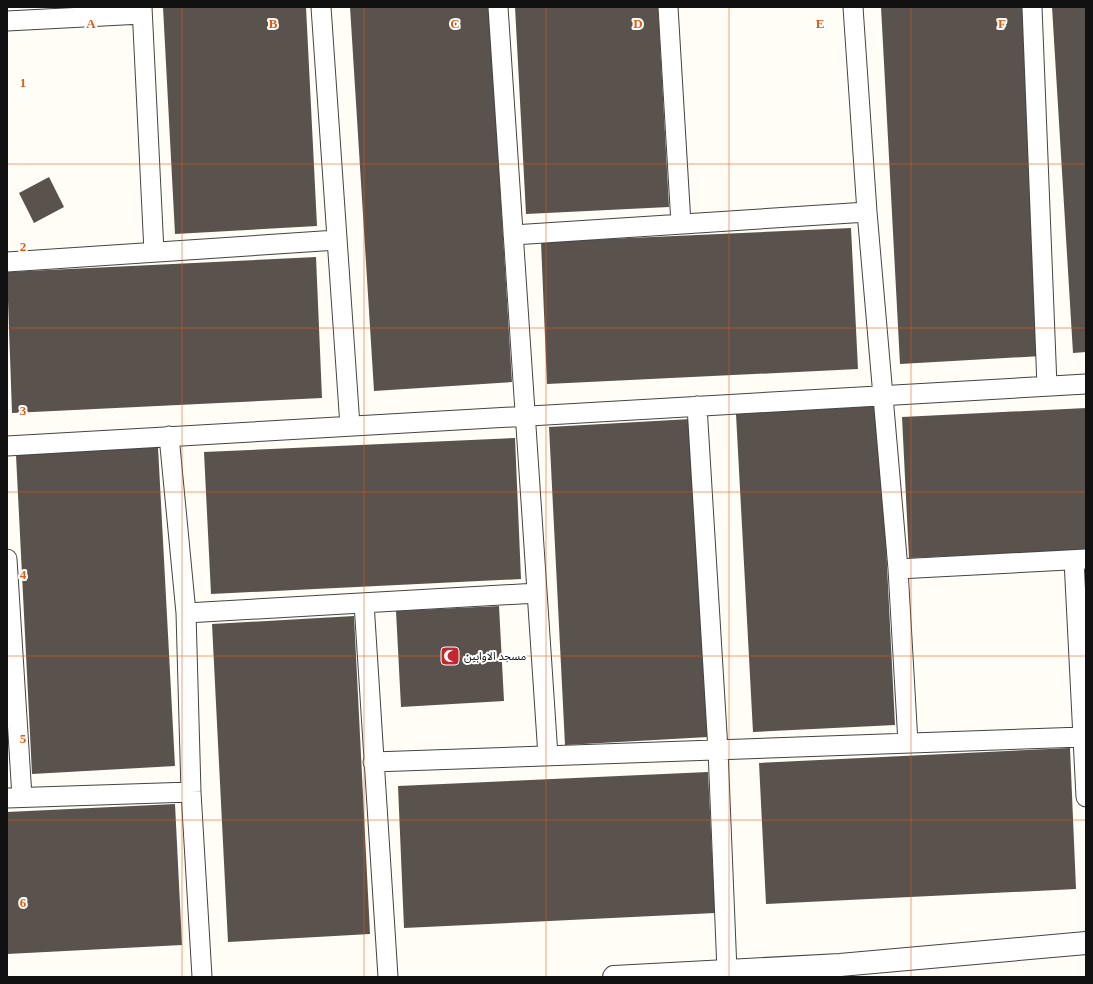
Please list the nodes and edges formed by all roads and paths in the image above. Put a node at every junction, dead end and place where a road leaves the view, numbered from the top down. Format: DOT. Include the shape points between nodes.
graph roads {
  1 [pos="321,7"];
  2 [pos="498,7"];
  3 [pos="668,7"];
  4 [pos="854,7"];
  5 [pos="1032,7"];
  6 [pos="142,10"];
  7 [pos="7,22"];
  8 [pos="867,212"];
  9 [pos="681,224"];
  10 [pos="513,235"];
  11 [pos="337,240"];
  12 [pos="154,252"];
  13 [pos="7,262"];
  14 [pos="1086,384"];
  15 [pos="1047,386"];
  16 [pos="882,395"];
  17 [pos="697,406"];
  18 [pos="525,416"];
  19 [pos="350,426"];
  20 [pos="169,436"];
  21 [pos="7,446"];
  22 [pos="7,559"];
  23 [pos="1080,560"];
  24 [pos="898,569"];
  25 [pos="537,593"];
  26 [pos="364,603"];
  27 [pos="186,613"];
  28 [pos="9,626"];
  29 [pos="1083,737"];
  30 [pos="908,743"];
  31 [pos="718,750"];
  32 [pos="548,756"];
  33 [pos="373,762"];
  34 [pos="191,792"];
  35 [pos="14,797"];
  36 [pos="1086,797"];
  37 [pos="1086,943"];
  38 [pos="840,971"];
  39 [pos="727,972"];
  40 [pos="641,976"];
  41 [pos="202,977"];
  42 [pos="388,977"];
  43 [pos="614,977"];
  1 -- 11 [label="street"];
  2 -- 10 [label="street"];
  3 -- 9 [label="street"];
  4 -- 8 [label="street"];
  5 -- 15 [label="street"];
  6 -- 7 [label="street"];
  6 -- 12 [label="street"];
  8 -- 9 [label="street"];
  8 -- 16 [label="street"];
  9 -- 10 [label="street"];
  10 -- 18 [label="street"];
  11 -- 12 [label="street"];
  11 -- 19 [label="street"];
  12 -- 13 [label="street"];
  14 -- 15 [label="street"];
  15 -- 16 [label="street"];
  16 -- 17 [label="street"];
  16 -- 24 [label="street"];
  17 -- 18 [label="street"];
  17 -- 31 [label="street"];
  18 -- 19 [label="street"];
  18 -- 25 [label="street"];
  19 -- 20 [label="street"];
  20 -- 21 [label="street"];
  20 -- 27 [label="street"];
  22 -- 28 [label="street"];
  23 -- 24 [label="street"];
  23 -- 29 [label="street"];
  24 -- 30 [label="street"];
  25 -- 26 [label="street"];
  25 -- 32 [label="street"];
  26 -- 27 [label="street"];
  26 -- 33 [label="street"];
  27 -- 34 [label="street"];
  28 -- 35 [label="street"];
  29 -- 30 [label="street"];
  29 -- 36 [label="street"];
  30 -- 31 [label="street"];
  31 -- 32 [label="street"];
  31 -- 39 [label="street"];
  32 -- 33 [label="street"];
  33 -- 42 [label="street"];
  34 -- 35 [label="street"];
  34 -- 41 [label="street"];
  37 -- 38 [label="street"];
  38 -- 39 [label="street"];
  39 -- 40 [label="street"];
  40 -- 43 [label="street"];
}
